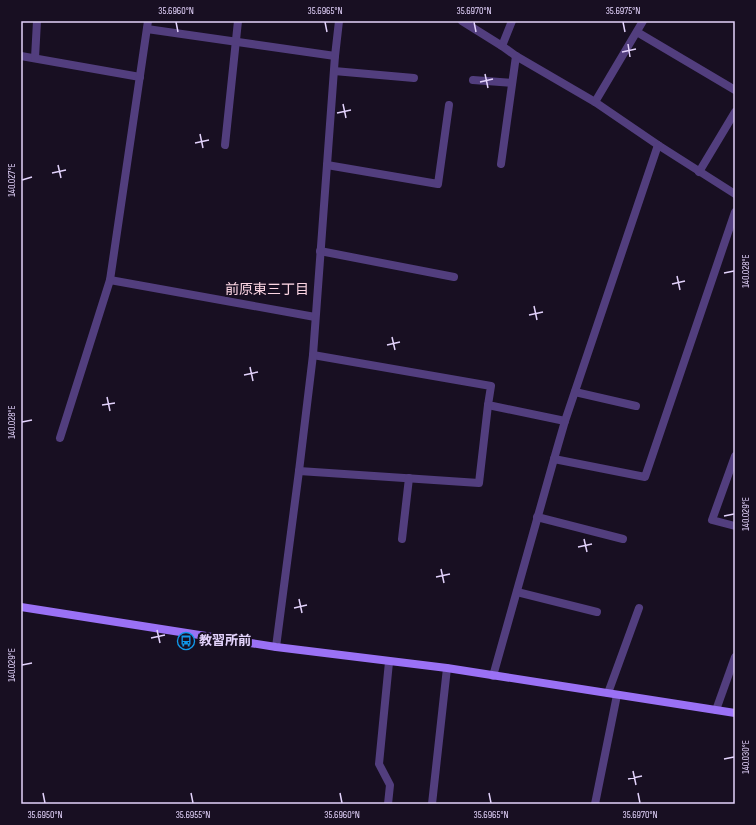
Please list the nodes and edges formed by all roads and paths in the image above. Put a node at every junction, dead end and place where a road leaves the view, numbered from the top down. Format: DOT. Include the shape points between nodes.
graph roads {
  1 [pos="37,21"];
  2 [pos="238,21"];
  3 [pos="339,21"];
  4 [pos="462,21"];
  5 [pos="512,21"];
  6 [pos="643,21"];
  7 [pos="148,25"];
  8 [pos="637,32"];
  9 [pos="236,41"];
  10 [pos="502,46"];
  11 [pos="21,56"];
  12 [pos="335,56"];
  13 [pos="516,56"];
  14 [pos="35,58"];
  15 [pos="334,71"];
  16 [pos="140,77"];
  17 [pos="414,78"];
  18 [pos="473,80"];
  19 [pos="512,83"];
  20 [pos="735,90"];
  21 [pos="596,102"];
  22 [pos="448,105"];
  23 [pos="735,112"];
  24 [pos="225,145"];
  25 [pos="658,145"];
  26 [pos="501,164"];
  27 [pos="327,165"];
  28 [pos="699,172"];
  29 [pos="735,194"];
  30 [pos="735,212"];
  31 [pos="320,251"];
  32 [pos="454,277"];
  33 [pos="110,280"];
  34 [pos="315,317"];
  35 [pos="313,355"];
  36 [pos="575,392"];
  37 [pos="488,405"];
  38 [pos="636,406"];
  39 [pos="565,421"];
  40 [pos="60,438"];
  41 [pos="735,456"];
  42 [pos="554,459"];
  43 [pos="299,471"];
  44 [pos="409,478"];
  45 [pos="537,517"];
  46 [pos="735,526"];
  47 [pos="402,539"];
  48 [pos="624,539"];
  49 [pos="517,592"];
  50 [pos="21,607"];
  51 [pos="639,608"];
  52 [pos="596,612"];
  53 [pos="276,647"];
  54 [pos="735,657"];
  55 [pos="388,662"];
  56 [pos="447,668"];
  57 [pos="493,676"];
  58 [pos="608,693"];
  59 [pos="617,694"];
  60 [pos="716,710"];
  61 [pos="735,713"];
  62 [pos="388,804"];
  63 [pos="432,804"];
  64 [pos="595,804"];
  1 -- 14 [label="street"];
  2 -- 9 [label="street"];
  3 -- 12 [label="street"];
  4 -- 10 [label="street"];
  5 -- 10 [label="street"];
  6 -- 8 [label="street"];
  7 -- 9 [label="street"];
  7 -- 16 [label="street"];
  8 -- 20 [label="street"];
  8 -- 21 [label="street"];
  9 -- 12 [label="street"];
  9 -- 24 [label="street"];
  10 -- 13 [label="street"];
  11 -- 14 [label="street"];
  12 -- 15 [label="street"];
  13 -- 19 [label="street"];
  13 -- 21 [label="street"];
  14 -- 16 [label="street"];
  15 -- 17 [label="street"];
  15 -- 27 [label="street"];
  16 -- 33 [label="street"];
  18 -- 19 [label="street"];
  19 -- 26 [label="street"];
  21 -- 25 [label="street"];
  22 -- 27 [label="street" via="438,184"];
  23 -- 28 [label="street"];
  25 -- 28 [label="street"];
  25 -- 36 [label="street"];
  27 -- 31 [label="street"];
  28 -- 29 [label="street"];
  30 -- 42 [label="street" via="645,477"];
  31 -- 32 [label="street"];
  31 -- 34 [label="street"];
  33 -- 34 [label="street"];
  33 -- 40 [label="street"];
  34 -- 35 [label="street"];
  35 -- 37 [label="street" via="491,386"];
  35 -- 43 [label="street"];
  36 -- 38 [label="street"];
  36 -- 39 [label="street"];
  37 -- 39 [label="street"];
  37 -- 44 [label="street" via="479,483"];
  39 -- 42 [label="street"];
  41 -- 46 [label="street" via="712,520"];
  42 -- 45 [label="street"];
  43 -- 44 [label="street"];
  43 -- 53 [label="street"];
  44 -- 47 [label="street"];
  45 -- 48 [label="street"];
  45 -- 49 [label="street"];
  49 -- 52 [label="street"];
  49 -- 57 [label="street"];
  50 -- 53 [label="street"];
  51 -- 58 [label="street"];
  53 -- 55 [label="street"];
  54 -- 60 [label="street"];
  55 -- 56 [label="street"];
  55 -- 62 [label="street" via="379,764 390,785"];
  56 -- 57 [label="street"];
  56 -- 63 [label="street"];
  57 -- 58 [label="street"];
  58 -- 59 [label="street"];
  59 -- 60 [label="street"];
  59 -- 64 [label="street"];
  60 -- 61 [label="street"];
}
